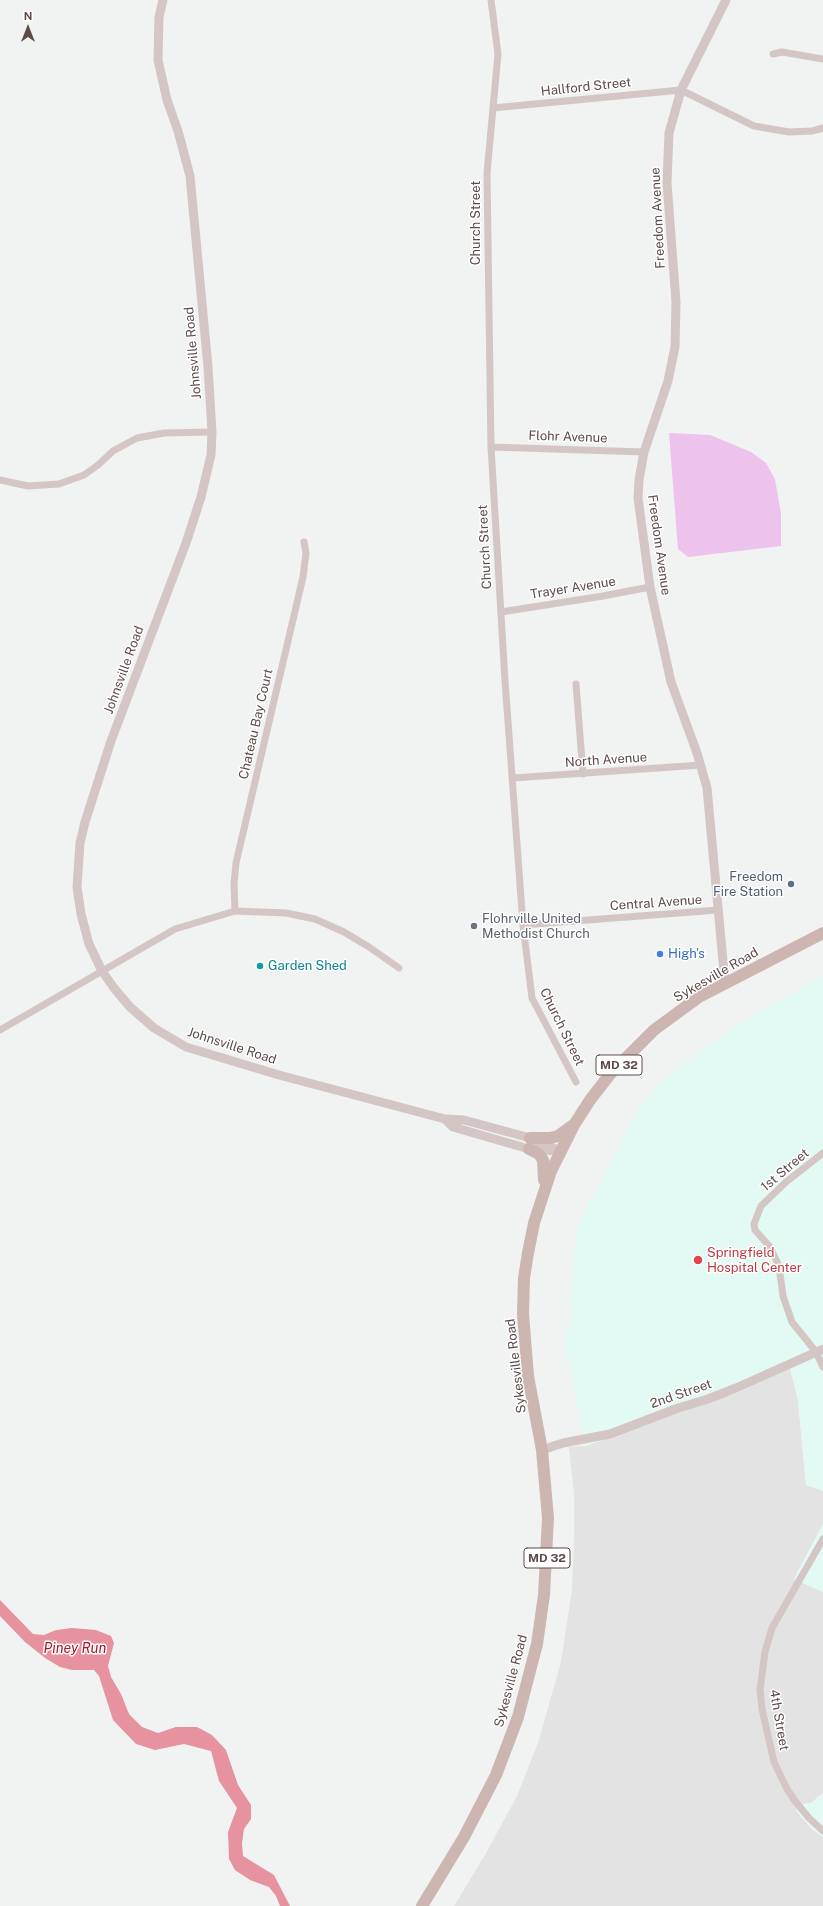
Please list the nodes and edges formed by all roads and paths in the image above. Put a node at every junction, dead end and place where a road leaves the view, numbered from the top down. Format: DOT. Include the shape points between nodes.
graph roads {
  1 [pos="162,0"];
  2 [pos="491,0"];
  3 [pos="726,0"];
  4 [pos="773,54"];
  5 [pos="823,59"];
  6 [pos="681,90"];
  7 [pos="493,108"];
  8 [pos="823,128"];
  9 [pos="212,432"];
  10 [pos="491,447"];
  11 [pos="644,452"];
  12 [pos="0,480"];
  13 [pos="304,542"];
  14 [pos="650,587"];
  15 [pos="501,612"];
  16 [pos="576,684"];
  17 [pos="701,765"];
  18 [pos="583,774"];
  19 [pos="512,778"];
  20 [pos="718,910"];
  21 [pos="235,911"];
  22 [pos="523,925"];
  23 [pos="823,933"];
  24 [pos="399,968"];
  25 [pos="102,971"];
  26 [pos="725,983"];
  27 [pos="0,1030"];
  28 [pos="576,1082"];
  29 [pos="574,1125"];
  30 [pos="530,1143"];
  31 [pos="560,1151"];
  32 [pos="823,1153"];
  33 [pos="544,1188"];
  34 [pos="820,1350"];
  35 [pos="823,1367"];
  36 [pos="542,1450"];
  37 [pos="823,1539"];
  38 [pos="823,1831"];
  39 [pos="422,1906"];
  1 -- 9 [label="street, Johnsville Road" via="158,17 158,60 190,176"];
  2 -- 7 [label="street, Church Street" via="498,54"];
  3 -- 6 [label="street, Freedom Avenue"];
  4 -- 5 [label="street" via="782,52"];
  6 -- 7 [label="street, Hallford Street"];
  6 -- 8 [label="street" via="754,126 789,132"];
  6 -- 11 [label="street, Freedom Avenue" via="669,133 667,162 676,302 675,347 668,380"];
  7 -- 10 [label="street, Church Street" via="487,180"];
  9 -- 12 [label="street" via="164,433 137,438 113,452 84,475 59,484 28,486"];
  9 -- 25 [label="street, Johnsville Road" via="209,470 201,497 112,741 80,843 77,888 81,914 89,944"];
  10 -- 11 [label="street, Flohr Avenue"];
  10 -- 15 [label="street, Church Street"];
  11 -- 14 [label="street, Freedom Avenue" via="638,480 638,498"];
  13 -- 21 [label="street, Chateau Bay Court" via="306,553 303,577 236,863"];
  14 -- 15 [label="street, Trayer Avenue"];
  14 -- 17 [label="street, Freedom Avenue" via="671,682"];
  15 -- 19 [label="street, Church Street"];
  16 -- 18 [label="street"];
  17 -- 18 [label="street, North Avenue"];
  17 -- 20 [label="street, Freedom Avenue" via="707,788"];
  18 -- 19 [label="street, North Avenue"];
  19 -- 22 [label="street, Church Street"];
  20 -- 22 [label="street, Central Avenue"];
  20 -- 26 [label="street, Freedom Avenue"];
  21 -- 24 [label="street" via="286,913 315,919 344,932"];
  21 -- 25 [label="street" via="175,929"];
  22 -- 28 [label="street, Church Street" via="532,998"];
  23 -- 26 [label="main road, Sykesville Road / MD 32"];
  25 -- 27 [label="street"];
  25 -- 30 [label="street, Johnsville Road" via="144,1020 186,1047 279,1075 445,1119 464,1120"];
  26 -- 29 [label="main road, Sykesville Road / MD 32" via="654,1030 611,1073"];
  29 -- 30 [label="main road" via="558,1136"];
  29 -- 31 [label="main road, Sykesville Road / MD 32"];
  30 -- 31 [label="street, Johnsville Road"];
  30 -- 33 [label="main road" via="543,1160"];
  31 -- 33 [label="main road, Sykesville Road / MD 32"];
  32 -- 34 [label="street, 1st Street" via="761,1206 754,1224 755,1230 770,1247 779,1266 783,1296 792,1322"];
  33 -- 36 [label="main road, Sykesville Road / MD 32" via="528,1253 523,1314 528,1376"];
  34 -- 35 [label="street"];
  34 -- 36 [label="street, 2nd Street" via="736,1388 610,1434 563,1443"];
  36 -- 39 [label="main road, Sykesville Road / MD 32" via="548,1518 547,1557 544,1595 532,1668 518,1717 496,1775 464,1837"];
  37 -- 38 [label="street, 4th Street" via="772,1628 765,1652 760,1690 774,1762 787,1789 809,1818"];
}
